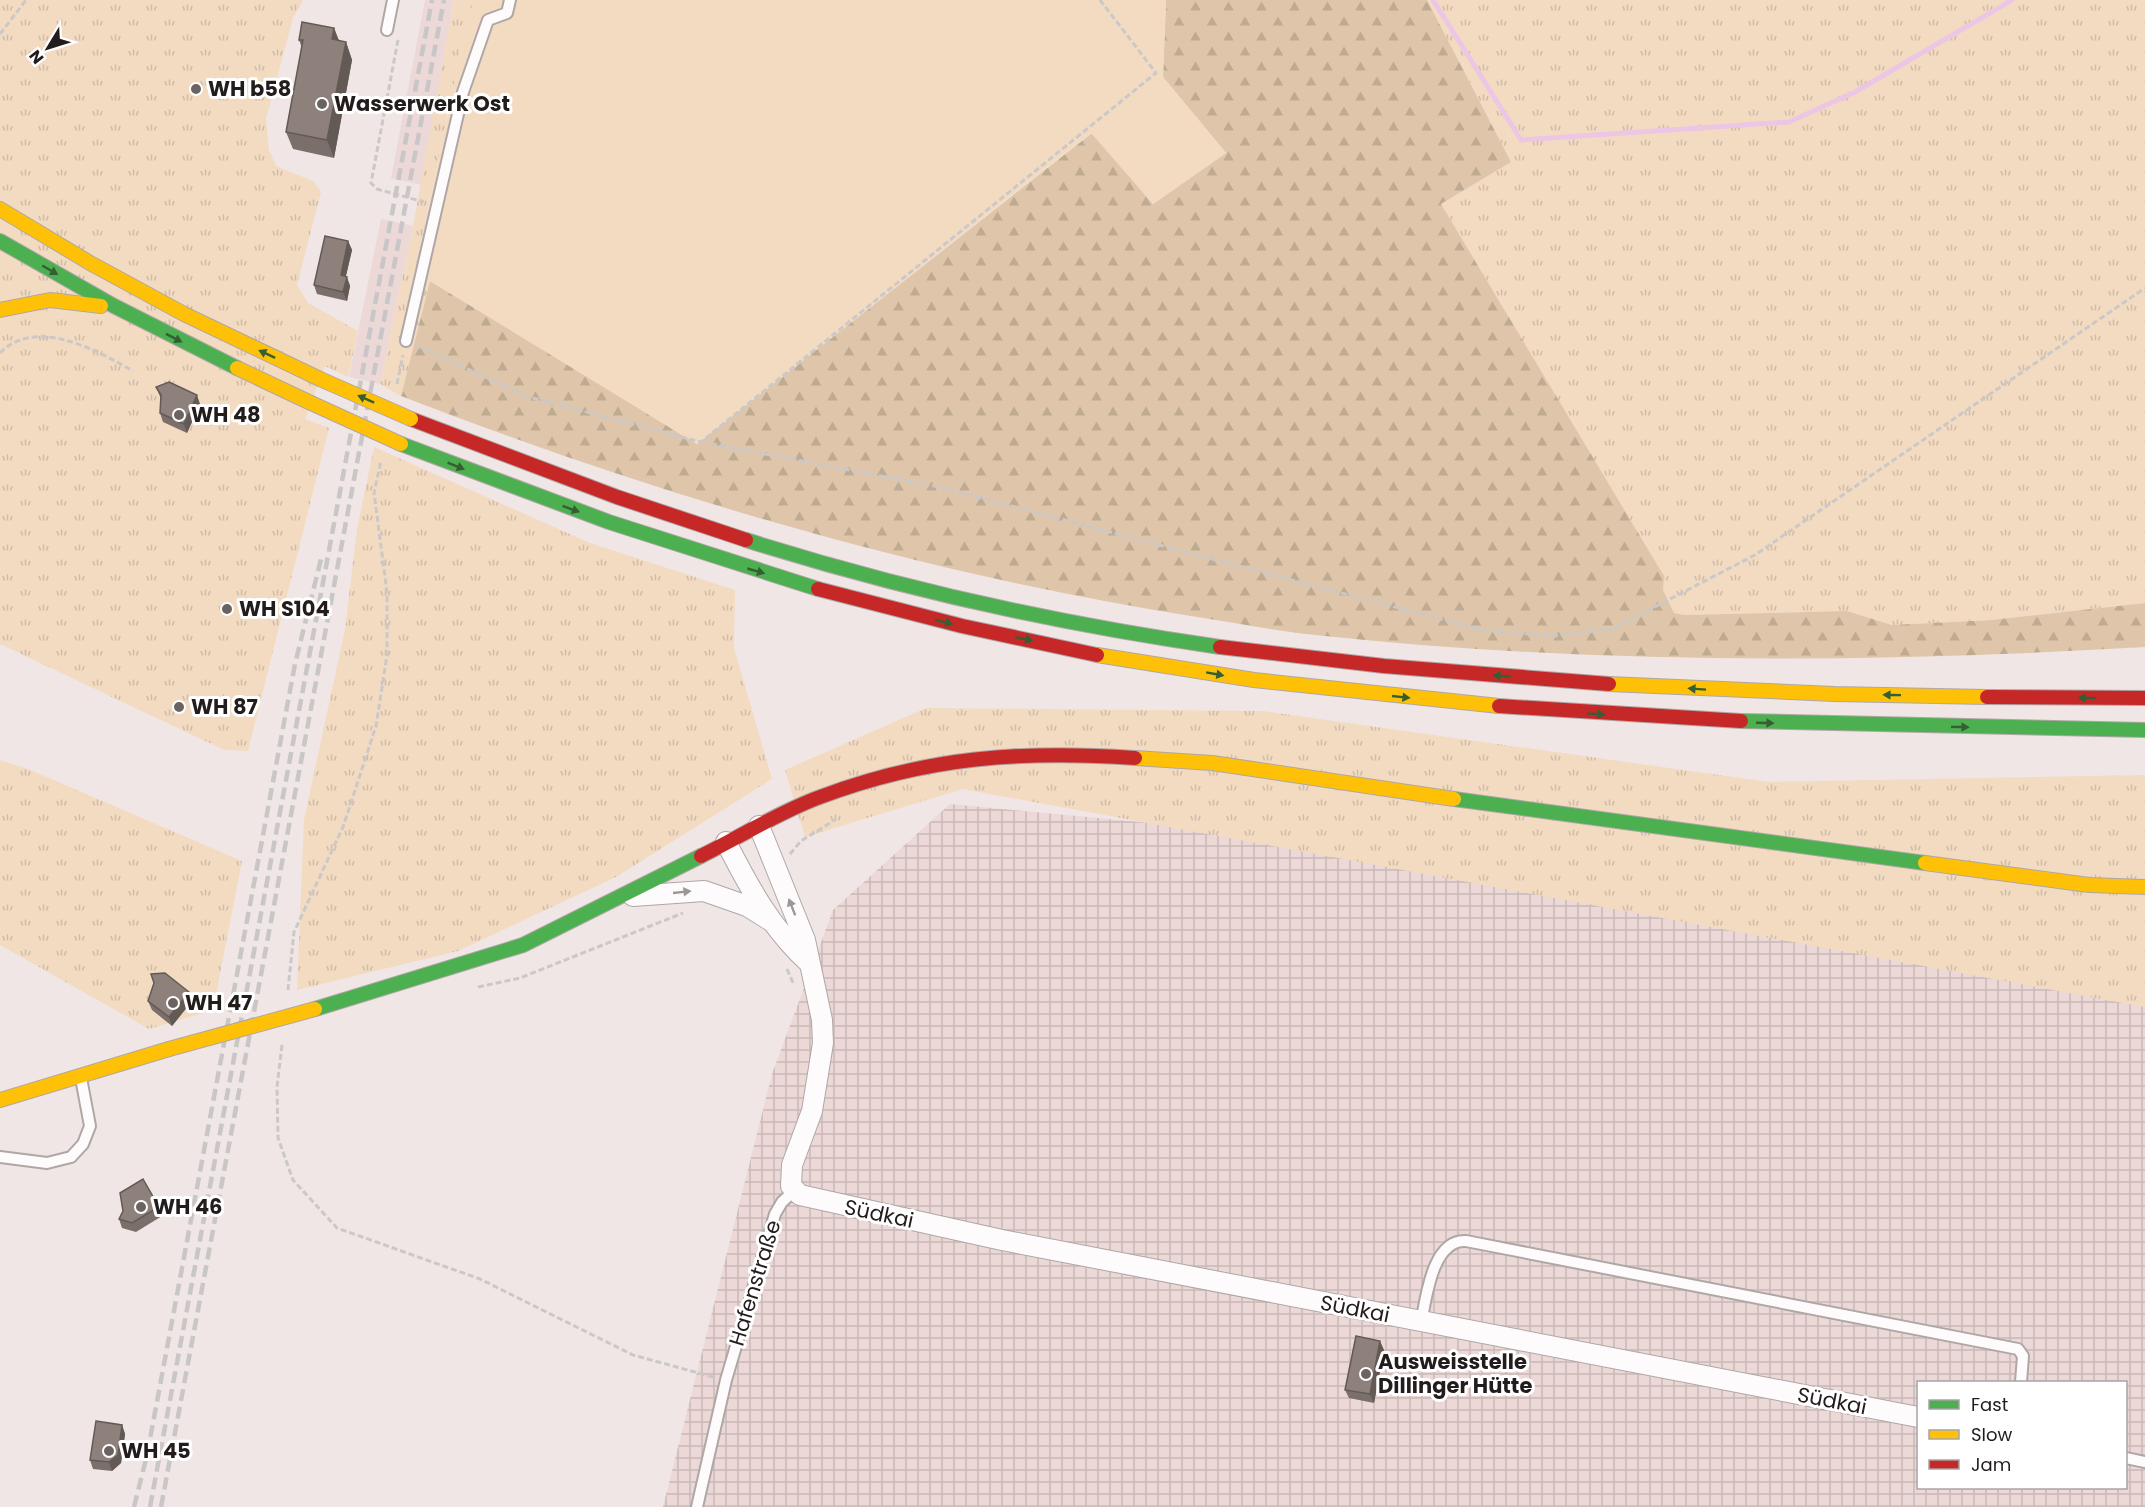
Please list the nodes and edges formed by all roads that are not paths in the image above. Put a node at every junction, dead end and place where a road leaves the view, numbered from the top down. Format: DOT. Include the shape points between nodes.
graph roads {
  1 [pos="393,0"];
  2 [pos="510,0"];
  3 [pos="387,30"];
  4 [pos="0,209"];
  5 [pos="0,241"];
  6 [pos="0,310"];
  7 [pos="123,311"];
  8 [pos="406,341"];
  9 [pos="2145,698"];
  10 [pos="2145,730"];
  11 [pos="759,826"];
  12 [pos="726,842"];
  13 [pos="2145,886"];
  14 [pos="624,896"];
  15 [pos="771,921"];
  16 [pos="808,962"];
  17 [pos="80,1075"];
  18 [pos="0,1100"];
  19 [pos="0,1157"];
  20 [pos="795,1191"];
  21 [pos="1421,1323"];
  22 [pos="2021,1381"];
  23 [pos="1917,1417"];
  24 [pos="2127,1458"];
  25 [pos="2145,1462"];
  26 [pos="697,1507"];
  1 -- 3 [label="lane"];
  2 -- 8 [label="lane" via="507,13 488,20 463,92"];
  9 -- 4 [label="main road, one-way, bridge" via="1725,691 1453,672 1226,648 1005,609 855,573 650,510 536,469 320,379 184,314"];
  5 -- 7 [label="main road, one-way"];
  6 -- 7 [label="main road" via="25,301 76,300"];
  7 -- 10 [label="main road, one-way, bridge" via="211,357 401,444 516,489 642,535 849,598 989,632 1229,676 1454,703 1644,717"];
  11 -- 12 [label="main road"];
  11 -- 13 [label="main road" via="828,794 903,772 970,758 1068,753 1212,763 2065,882"];
  16 -- 11 [label="street, one-way" via="805,940"];
  12 -- 14 [label="main road"];
  12 -- 15 [label="street"];
  14 -- 15 [label="street, one-way" via="704,891 747,906"];
  14 -- 17 [label="main road, bridge" via="507,951"];
  15 -- 16 [label="street"];
  16 -- 20 [label="street" via="818,993 823,1043 812,1111 792,1165 790,1181"];
  17 -- 18 [label="main road"];
  17 -- 19 [label="lane" via="90,1126 83,1144 71,1157 47,1163"];
  20 -- 21 [label="street, Südkai" via="813,1200"];
  20 -- 26 [label="lane, Hafenstraße" via="775,1214 726,1380"];
  21 -- 22 [label="lane" via="1436,1263 1451,1245 1466,1241 2018,1349 2023,1356"];
  21 -- 23 [label="street, Südkai"];
  24 -- 25 [label="lane"];
}
